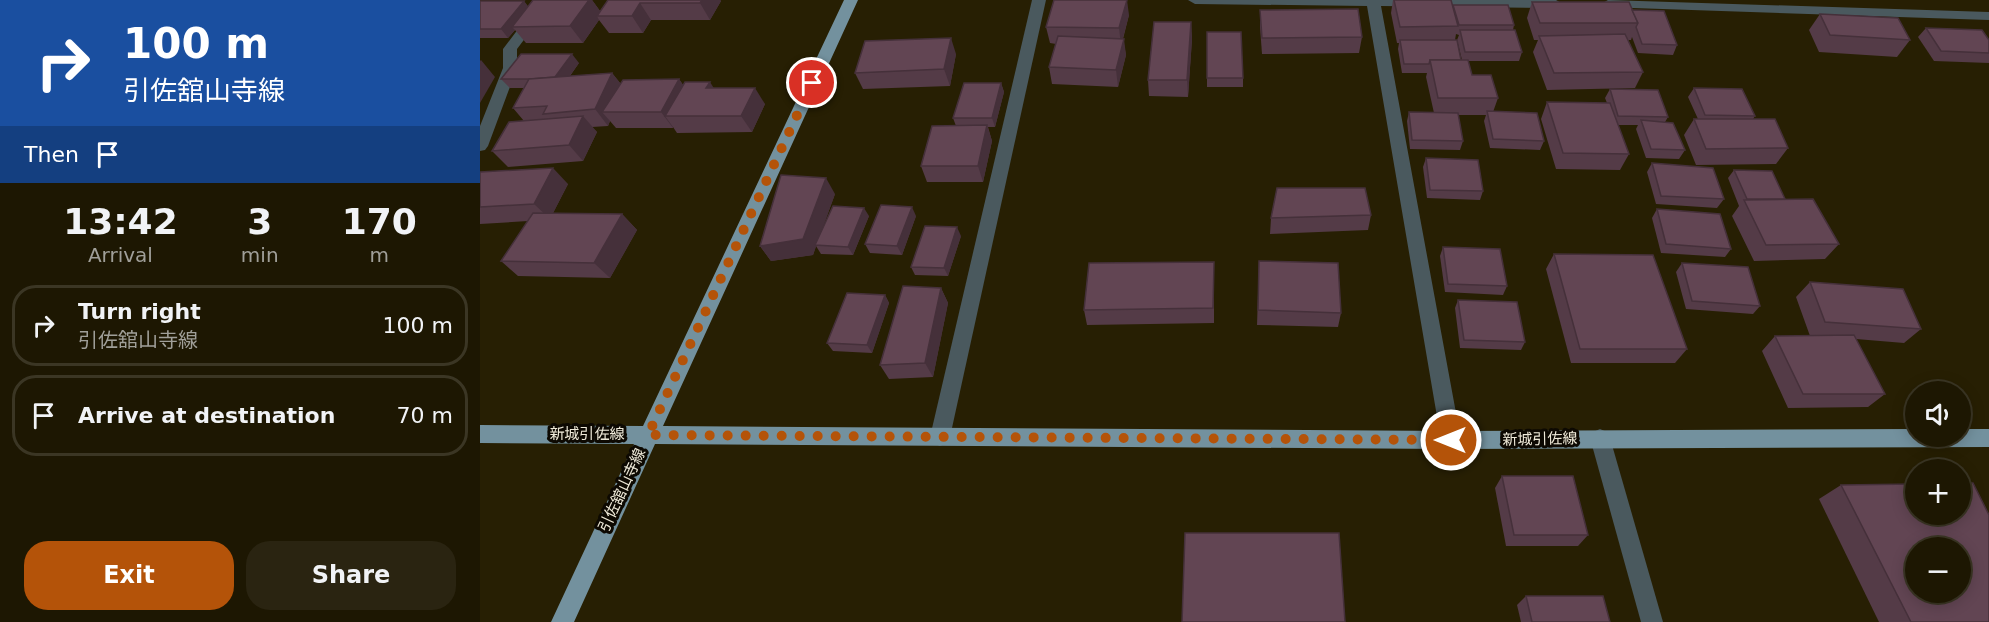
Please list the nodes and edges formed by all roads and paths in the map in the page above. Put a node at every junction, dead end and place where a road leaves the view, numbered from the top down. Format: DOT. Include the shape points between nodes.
graph roads {
  1 [pos="547,0"];
  2 [pos="851,0"];
  3 [pos="1039,0"];
  4 [pos="1195,0"];
  5 [pos="1373,1"];
  6 [pos="1708,3"];
  7 [pos="1570,4"];
  8 [pos="1594,4"];
  9 [pos="1989,16"];
  10 [pos="480,146"];
  11 [pos="480,434"];
  12 [pos="648,435"];
  13 [pos="940,437"];
  14 [pos="1600,438"];
  15 [pos="1989,438"];
  16 [pos="1451,440"];
  17 [pos="562,622"];
  18 [pos="1652,622"];
  1 -- 10 [label="street" via="510,49 510,68"];
  2 -- 12 [label="main road, 引佐舘山寺線"];
  3 -- 13 [label="street"];
  4 -- 5 [label="street"];
  5 -- 7 [label="street"];
  5 -- 16 [label="street"];
  6 -- 8 [label="street"];
  6 -- 9 [label="street"];
  11 -- 12 [label="main road, 新城引佐線"];
  12 -- 13 [label="main road, 新城引佐線"];
  12 -- 17 [label="main road, 引佐舘山寺線"];
  13 -- 16 [label="main road, 新城引佐線"];
  14 -- 15 [label="main road, 新城引佐線"];
  14 -- 16 [label="main road, 新城引佐線"];
  14 -- 18 [label="street"];
}
